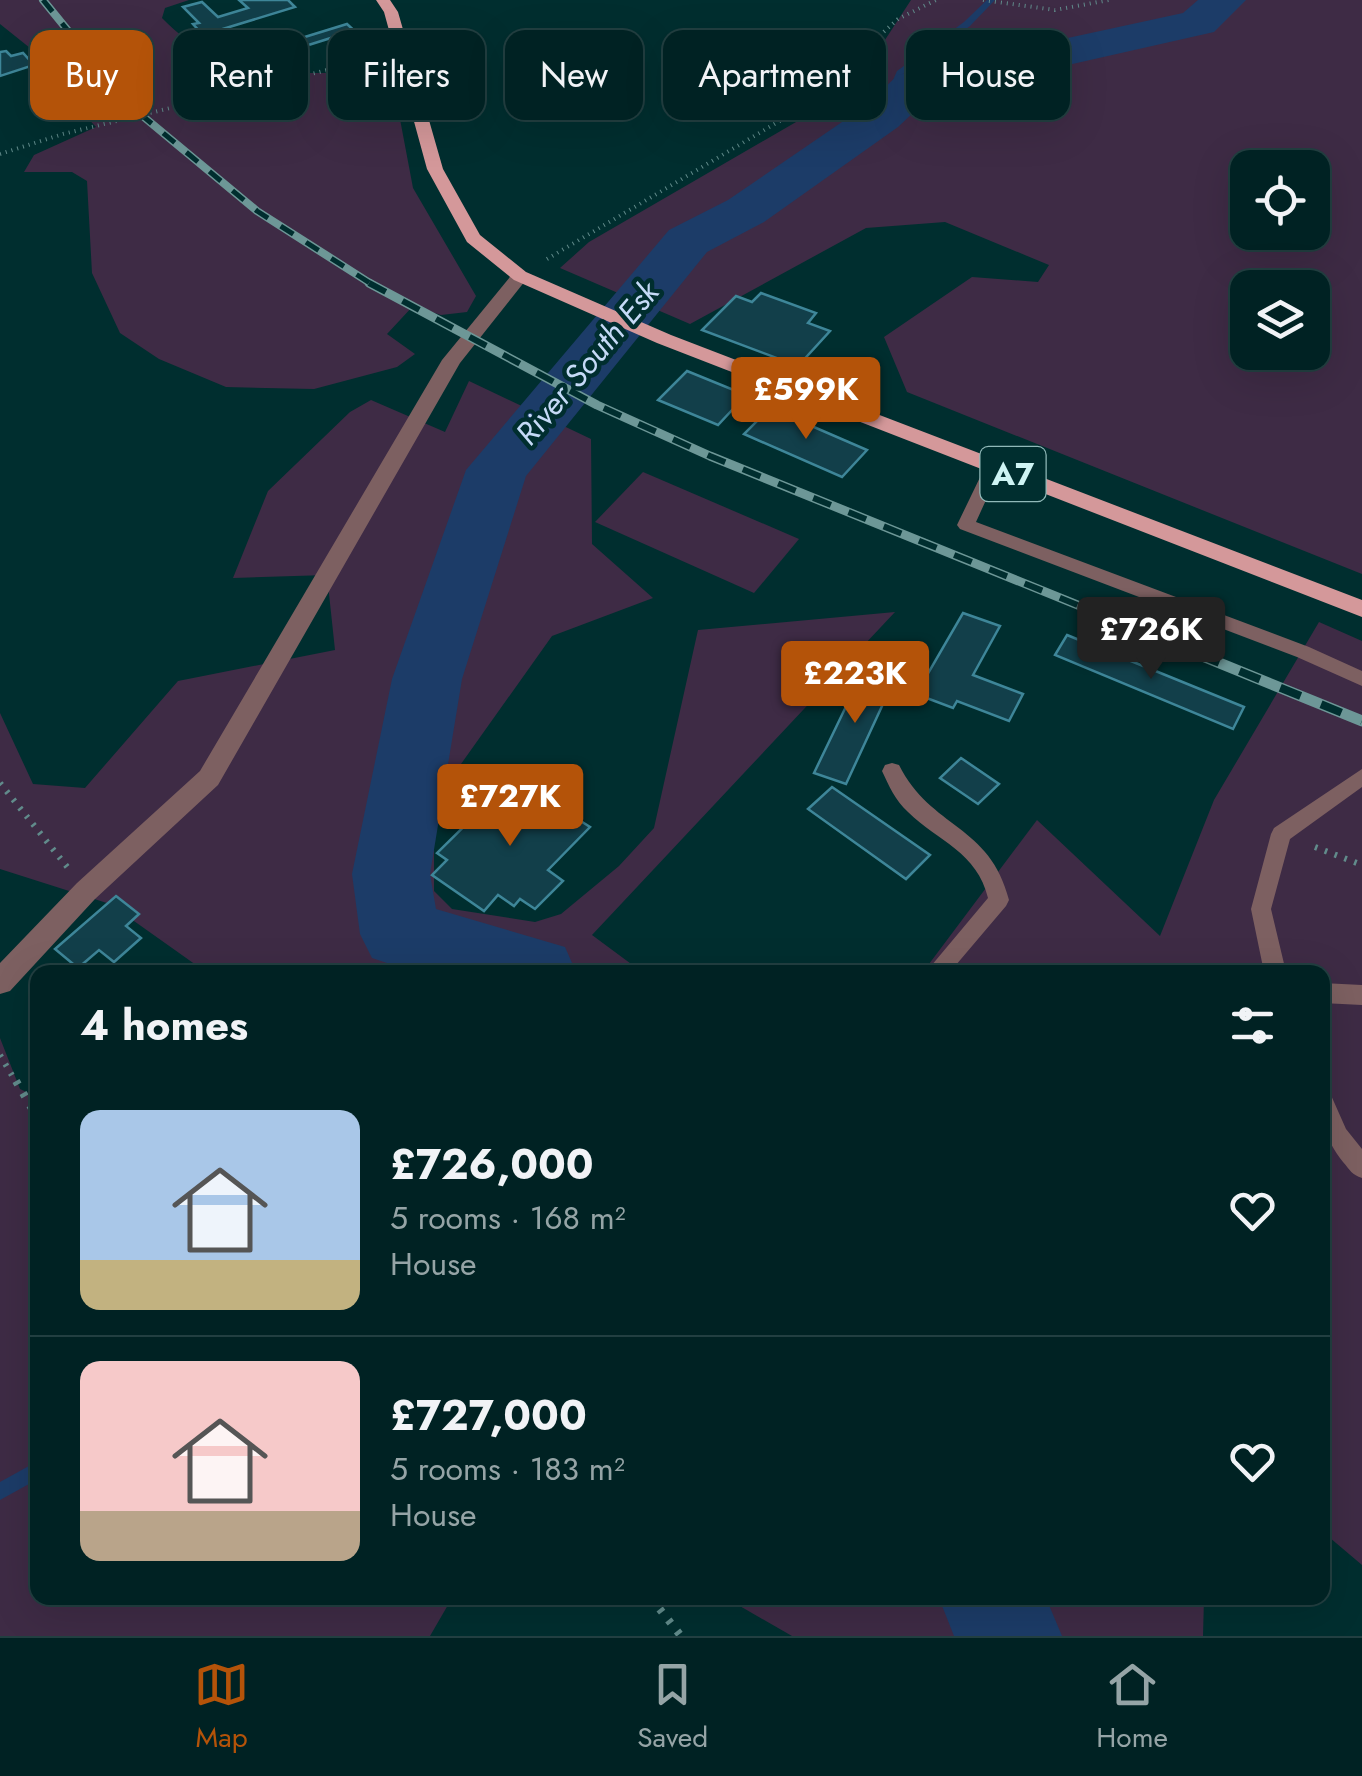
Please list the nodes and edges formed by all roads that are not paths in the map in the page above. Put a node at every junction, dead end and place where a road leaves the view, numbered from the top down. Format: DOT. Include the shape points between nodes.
graph roads {
  1 [pos="383,0"];
  2 [pos="520,276"];
  3 [pos="994,466"];
  4 [pos="1362,609"];
  5 [pos="1362,679"];
  6 [pos="892,770"];
  7 [pos="1362,777"];
  8 [pos="943,965"];
  9 [pos="1273,965"];
  10 [pos="0,982"];
  11 [pos="1330,993"];
  12 [pos="1362,995"];
  13 [pos="1330,1119"];
  14 [pos="1362,1168"];
  1 -- 2 [label="main road, A7" via="392,12 435,169 473,238"];
  2 -- 3 [label="main road, A7" via="664,340"];
  2 -- 10 [label="street" via="452,360 209,778 86,891"];
  3 -- 4 [label="main road, A7"];
  3 -- 5 [label="lane" via="966,525"];
  6 -- 8 [label="lane" via="897,788 980,854 997,878 999,900"];
  7 -- 9 [label="lane" via="1281,834 1262,910"];
  11 -- 12 [label="lane"];
  13 -- 14 [label="lane"];
}
